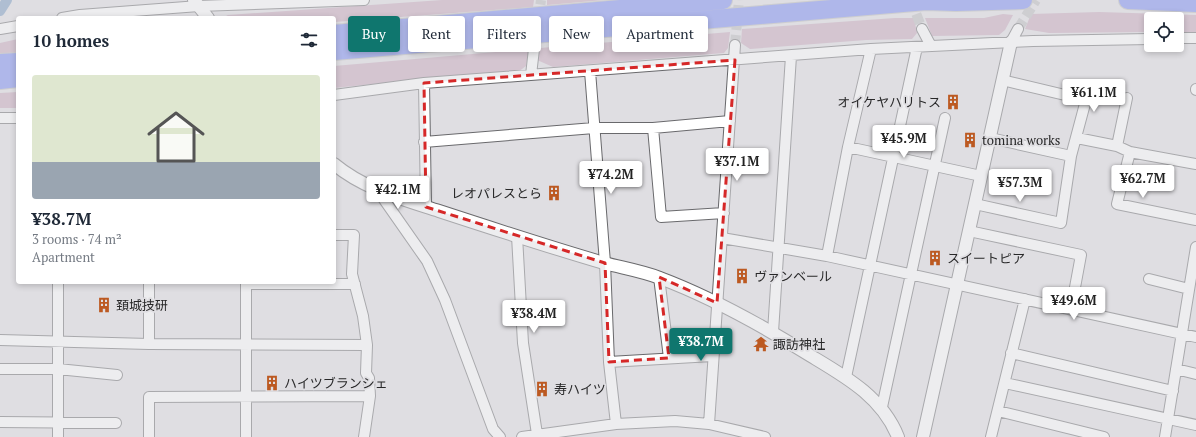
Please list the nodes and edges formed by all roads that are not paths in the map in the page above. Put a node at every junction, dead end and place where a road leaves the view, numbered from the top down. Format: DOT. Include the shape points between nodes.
graph roads {
  1 [pos="364,0"];
  2 [pos="723,0"];
  3 [pos="931,0"];
  4 [pos="1023,0"];
  5 [pos="1128,0"];
  6 [pos="196,3"];
  7 [pos="1196,3"];
  8 [pos="74,16"];
  9 [pos="206,16"];
  10 [pos="16,26"];
  11 [pos="0,29"];
  12 [pos="922,29"];
  13 [pos="1018,29"];
  14 [pos="336,34"];
  15 [pos="1184,38"];
  16 [pos="1196,38"];
  17 [pos="1144,39"];
  18 [pos="1011,42"];
  19 [pos="735,45"];
  20 [pos="930,46"];
  21 [pos="917,47"];
  22 [pos="871,49"];
  23 [pos="336,51"];
  24 [pos="534,52"];
  25 [pos="791,56"];
  26 [pos="735,60"];
  27 [pos="16,62"];
  28 [pos="0,63"];
  29 [pos="590,71"];
  30 [pos="531,75"];
  31 [pos="16,78"];
  32 [pos="0,80"];
  33 [pos="1002,80"];
  34 [pos="424,83"];
  35 [pos="336,95"];
  36 [pos="1126,98"];
  37 [pos="0,118"];
  38 [pos="16,118"];
  39 [pos="945,118"];
  40 [pos="730,121"];
  41 [pos="594,128"];
  42 [pos="653,128"];
  43 [pos="990,138"];
  44 [pos="1077,138"];
  45 [pos="424,142"];
  46 [pos="1117,146"];
  47 [pos="848,148"];
  48 [pos="1130,152"];
  49 [pos="893,156"];
  50 [pos="1071,156"];
  51 [pos="1196,164"];
  52 [pos="336,165"];
  53 [pos="934,166"];
  54 [pos="982,176"];
  55 [pos="378,191"];
  56 [pos="976,204"];
  57 [pos="426,207"];
  58 [pos="724,213"];
  59 [pos="1196,220"];
  60 [pos="969,231"];
  61 [pos="336,235"];
  62 [pos="517,236"];
  63 [pos="722,238"];
  64 [pos="778,247"];
  65 [pos="1196,247"];
  66 [pos="827,256"];
  67 [pos="605,263"];
  68 [pos="869,267"];
  69 [pos="911,275"];
  70 [pos="659,277"];
  71 [pos="1149,279"];
  72 [pos="58,284"];
  73 [pos="149,284"];
  74 [pos="246,284"];
  75 [pos="336,284"];
  76 [pos="354,284"];
  77 [pos="958,285"];
  78 [pos="1189,289"];
  79 [pos="1025,299"];
  80 [pos="717,303"];
  81 [pos="1071,309"];
  82 [pos="773,332"];
  83 [pos="1181,333"];
  84 [pos="1196,337"];
  85 [pos="0,340"];
  86 [pos="57,341"];
  87 [pos="149,344"];
  88 [pos="247,344"];
  89 [pos="367,345"];
  90 [pos="1011,354"];
  91 [pos="712,356"];
  92 [pos="669,358"];
  93 [pos="609,362"];
  94 [pos="0,369"];
  95 [pos="58,369"];
  96 [pos="1176,369"];
  97 [pos="1196,374"];
  98 [pos="117,375"];
  99 [pos="846,377"];
  100 [pos="1005,383"];
  101 [pos="1173,391"];
  102 [pos="246,396"];
  103 [pos="370,396"];
  104 [pos="882,407"];
  105 [pos="998,411"];
  106 [pos="1168,420"];
  107 [pos="0,422"];
  108 [pos="58,422"];
  109 [pos="116,423"];
  110 [pos="616,424"];
  111 [pos="709,424"];
  112 [pos="1196,425"];
  113 [pos="537,434"];
  114 [pos="568,434"];
  115 [pos="58,437"];
  116 [pos="149,437"];
  117 [pos="246,437"];
  118 [pos="364,437"];
  119 [pos="500,437"];
  120 [pos="522,437"];
  121 [pos="765,437"];
  122 [pos="898,437"];
  123 [pos="923,437"];
  124 [pos="991,437"];
  125 [pos="1104,437"];
  126 [pos="1165,437"];
  1 -- 6 [label="street"];
  2 -- 14 [label="highway"];
  3 -- 4 [label="highway"];
  3 -- 23 [label="highway"];
  5 -- 7 [label="highway"];
  6 -- 8 [label="street"];
  6 -- 9 [label="street"];
  10 -- 11 [label="street"];
  12 -- 20 [label="street"];
  13 -- 18 [label="street"];
  15 -- 16 [label="street"];
  17 -- 18 [label="street"];
  18 -- 20 [label="street"];
  18 -- 33 [label="street"];
  19 -- 26 [label="street"];
  20 -- 21 [label="street"];
  21 -- 22 [label="street"];
  21 -- 49 [label="street"];
  22 -- 25 [label="street"];
  22 -- 47 [label="street"];
  24 -- 30 [label="street"];
  25 -- 26 [label="street"];
  25 -- 64 [label="street"];
  26 -- 29 [label="street"];
  26 -- 40 [label="street"];
  27 -- 28 [label="highway"];
  29 -- 30 [label="street"];
  29 -- 41 [label="street"];
  30 -- 34 [label="street"];
  31 -- 32 [label="highway"];
  33 -- 43 [label="street"];
  33 -- 44 [label="street" via="1086,100"];
  34 -- 35 [label="street"];
  34 -- 45 [label="street"];
  36 -- 46 [label="street"];
  37 -- 38 [label="street"];
  39 -- 53 [label="street"];
  40 -- 42 [label="street"];
  40 -- 58 [label="street"];
  41 -- 42 [label="street"];
  41 -- 45 [label="street"];
  41 -- 67 [label="street"];
  42 -- 58 [label="street" via="661,217"];
  43 -- 50 [label="street"];
  43 -- 54 [label="street"];
  44 -- 46 [label="street"];
  44 -- 50 [label="street"];
  45 -- 57 [label="street"];
  46 -- 48 [label="street"];
  47 -- 49 [label="street"];
  47 -- 66 [label="street"];
  48 -- 51 [label="street"];
  48 -- 59 [label="street" via="1117,204"];
  49 -- 53 [label="street"];
  49 -- 68 [label="street"];
  50 -- 56 [label="street" via="1061,223"];
  52 -- 55 [label="street"];
  53 -- 54 [label="street"];
  53 -- 69 [label="street"];
  54 -- 56 [label="street"];
  55 -- 57 [label="street"];
  55 -- 119 [label="street" via="427,261 445,300 493,429"];
  56 -- 60 [label="street"];
  57 -- 62 [label="street"];
  58 -- 63 [label="street"];
  60 -- 77 [label="street"];
  60 -- 81 [label="street" via="1080,255"];
  61 -- 76 [label="street" via="354,235"];
  62 -- 67 [label="street"];
  62 -- 113 [label="street" via="523,343"];
  63 -- 64 [label="street"];
  63 -- 80 [label="street"];
  64 -- 66 [label="street"];
  64 -- 82 [label="street"];
  65 -- 78 [label="street"];
  66 -- 68 [label="street"];
  67 -- 70 [label="street"];
  67 -- 93 [label="street"];
  68 -- 69 [label="street"];
  68 -- 99 [label="street"];
  69 -- 77 [label="street"];
  69 -- 104 [label="street"];
  70 -- 80 [label="street"];
  70 -- 92 [label="street"];
  71 -- 78 [label="street"];
  72 -- 86 [label="street"];
  73 -- 87 [label="street"];
  74 -- 88 [label="street"];
  75 -- 76 [label="street"];
  76 -- 89 [label="street" via="363,316"];
  77 -- 79 [label="street"];
  77 -- 123 [label="street"];
  78 -- 83 [label="street"];
  79 -- 81 [label="street"];
  79 -- 90 [label="street"];
  80 -- 82 [label="street"];
  80 -- 91 [label="street"];
  81 -- 83 [label="street"];
  82 -- 99 [label="street"];
  83 -- 84 [label="street"];
  83 -- 96 [label="street"];
  85 -- 86 [label="street"];
  86 -- 87 [label="street"];
  86 -- 95 [label="street"];
  87 -- 88 [label="street"];
  88 -- 89 [label="street"];
  88 -- 102 [label="street"];
  89 -- 103 [label="street" via="366,370"];
  90 -- 100 [label="street"];
  90 -- 101 [label="street"];
  91 -- 92 [label="street"];
  91 -- 111 [label="street"];
  92 -- 93 [label="street"];
  93 -- 110 [label="street"];
  94 -- 95 [label="street"];
  95 -- 98 [label="street"];
  95 -- 108 [label="street"];
  96 -- 97 [label="street"];
  96 -- 101 [label="street"];
  99 -- 104 [label="street" via="866,391"];
  100 -- 105 [label="street"];
  100 -- 106 [label="street"];
  101 -- 106 [label="street"];
  102 -- 103 [label="street"];
  102 -- 116 [label="street" via="149,397"];
  102 -- 117 [label="street"];
  103 -- 118 [label="street"];
  104 -- 122 [label="street"];
  105 -- 124 [label="street"];
  105 -- 125 [label="street"];
  106 -- 112 [label="street"];
  106 -- 126 [label="street"];
  107 -- 108 [label="street"];
  108 -- 109 [label="street"];
  108 -- 115 [label="street"];
  110 -- 111 [label="street" via="675,421"];
  110 -- 114 [label="street"];
  111 -- 121 [label="street"];
  113 -- 114 [label="street"];
  113 -- 120 [label="street"];
}
